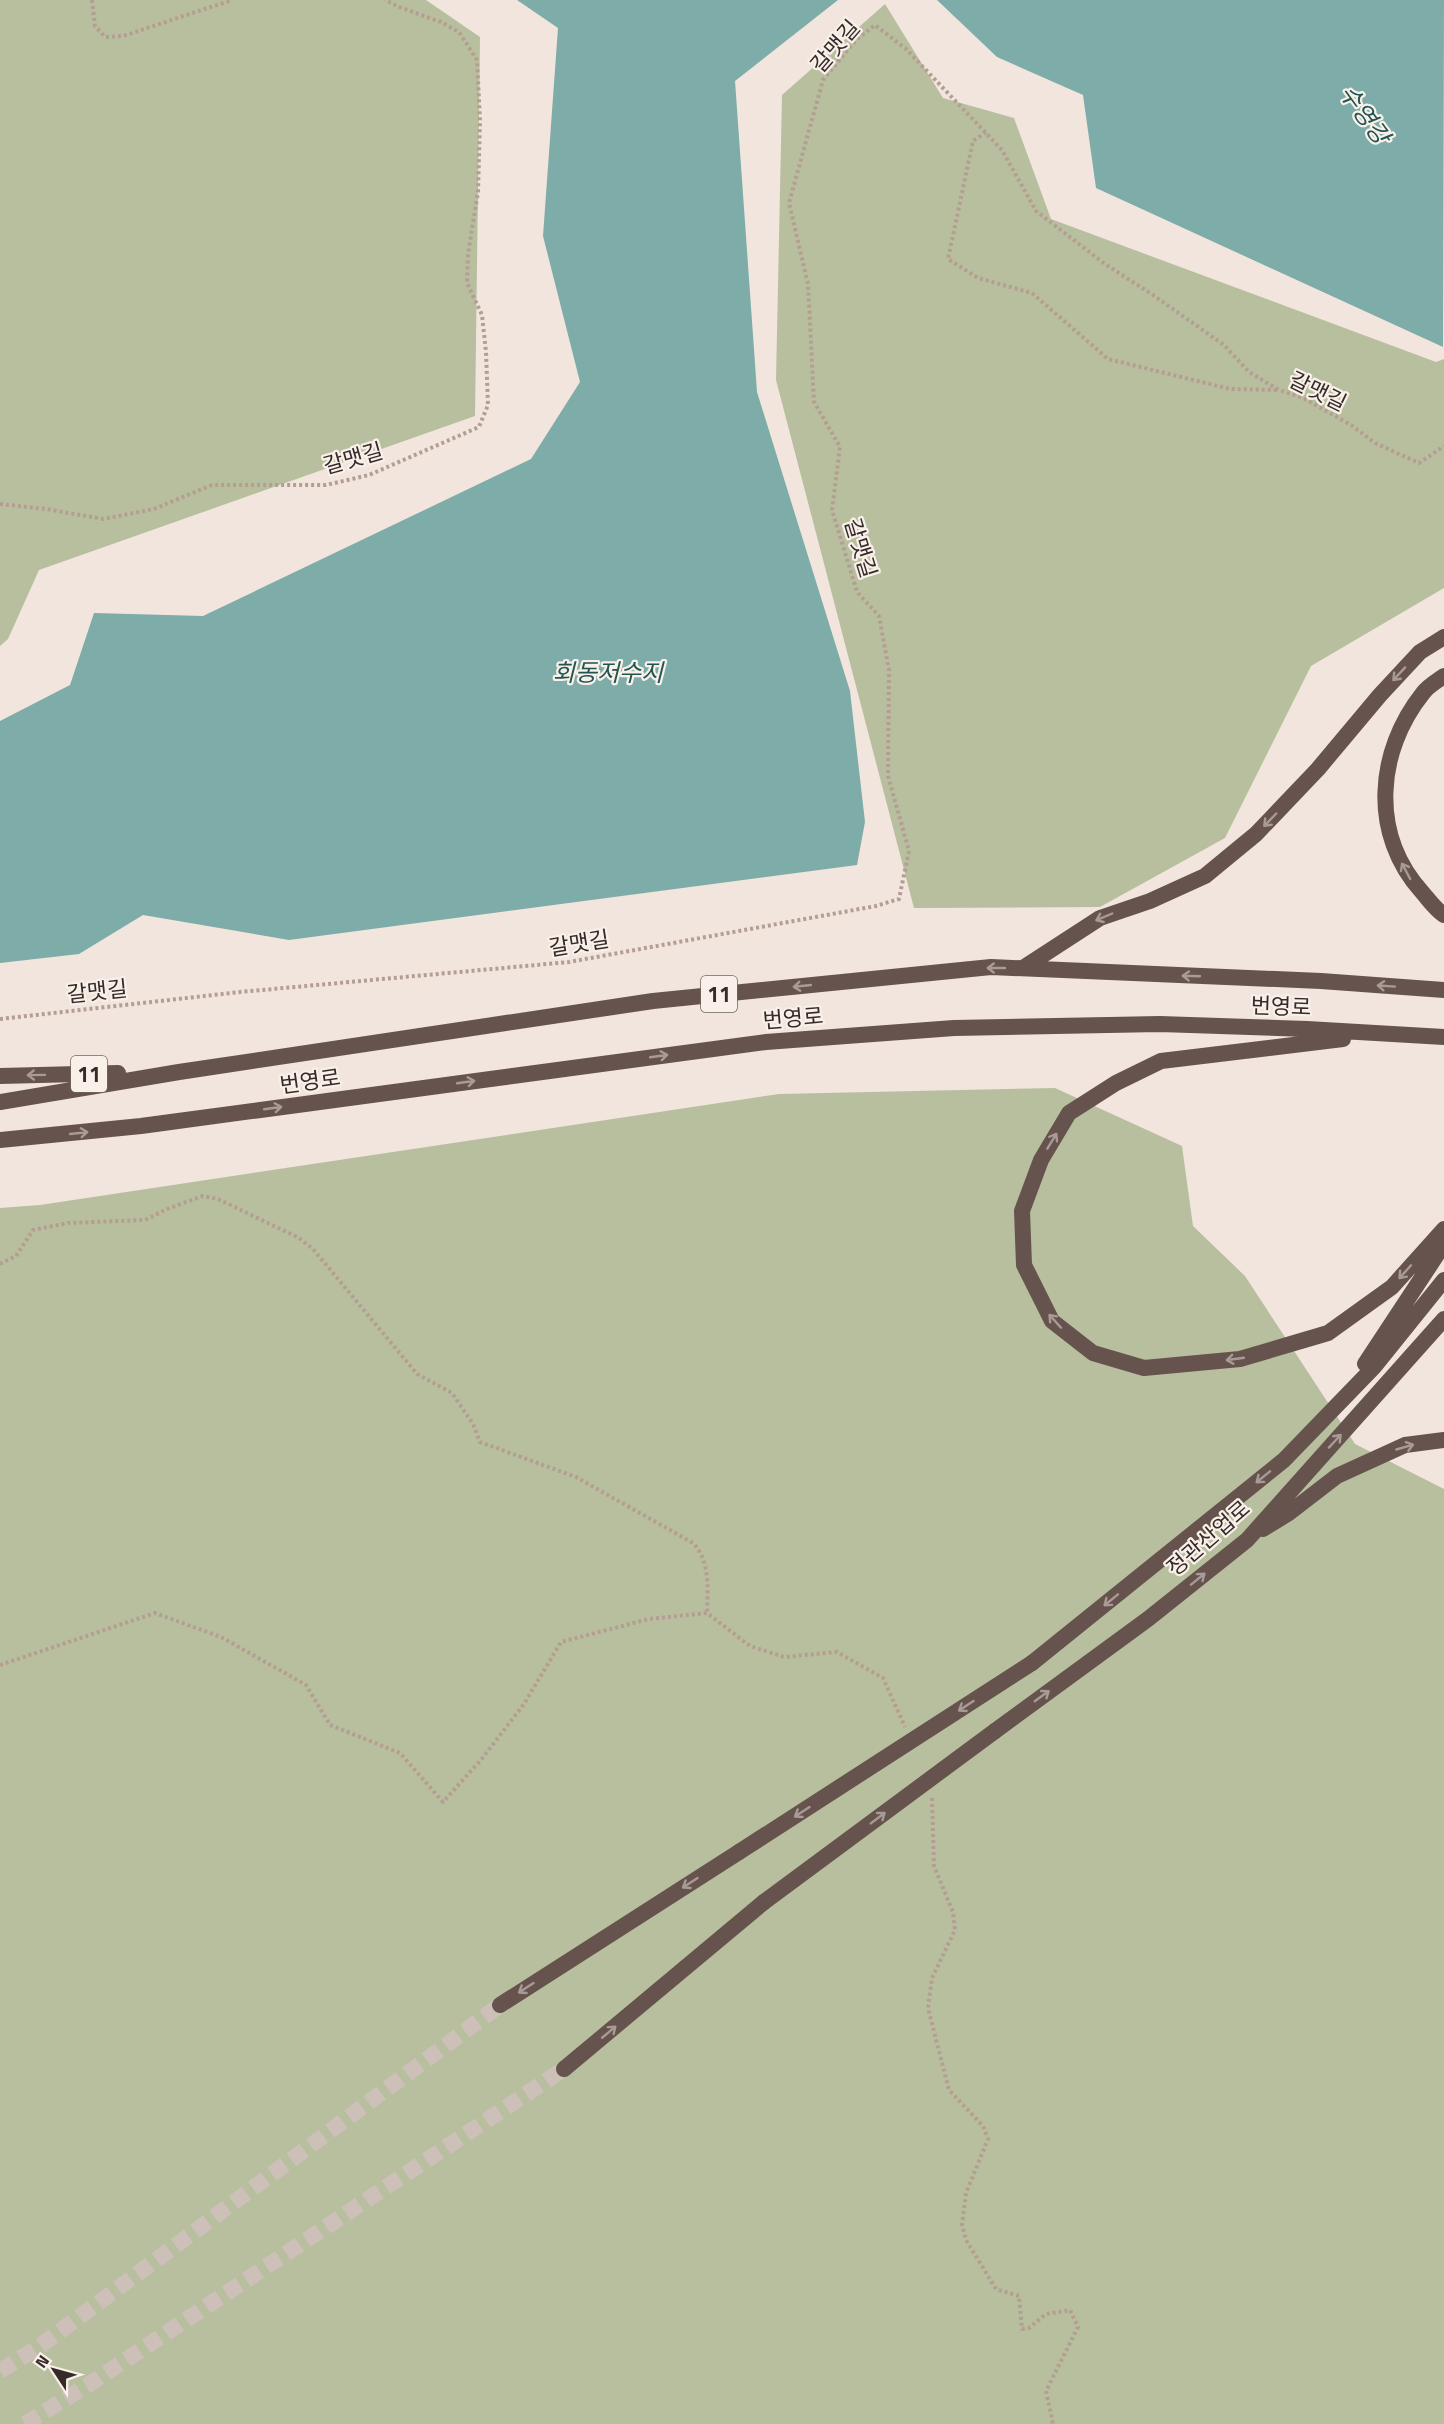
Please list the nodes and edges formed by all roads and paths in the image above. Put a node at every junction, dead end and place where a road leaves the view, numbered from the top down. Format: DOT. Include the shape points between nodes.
graph roads {
  1 [pos="92,0"];
  2 [pos="232,0"];
  3 [pos="385,0"];
  4 [pos="986,132"];
  5 [pos="1279,390"];
  6 [pos="1444,446"];
  7 [pos="0,504"];
  8 [pos="1444,637"];
  9 [pos="1444,676"];
  10 [pos="1444,915"];
  11 [pos="1023,968"];
  12 [pos="1444,990"];
  13 [pos="0,1019"];
  14 [pos="1384,1034"];
  15 [pos="1444,1037"];
  16 [pos="179,1072"];
  17 [pos="0,1076"];
  18 [pos="0,1102"];
  19 [pos="0,1142"];
  20 [pos="1444,1229"];
  21 [pos="1444,1244"];
  22 [pos="0,1264"];
  23 [pos="1444,1280"];
  24 [pos="1444,1319"];
  25 [pos="1338,1404"];
  26 [pos="1444,1440"];
  27 [pos="1247,1540"];
  28 [pos="707,1613"];
  29 [pos="0,1665"];
  30 [pos="908,1733"];
  31 [pos="932,1797"];
  32 [pos="500,2005"];
  33 [pos="564,2069"];
  34 [pos="1053,2424"];
  1 -- 2 [label="path" via="95,26 105,38 123,36"];
  3 -- 7 [label="path, 갈맷길" via="459,32 477,60 478,192 467,283 482,315 486,352 488,405 479,427 369,475 326,485 212,485 154,509 102,519"];
  4 -- 5 [label="path, 갈맷길" via="1002,150 1036,211 1105,264 1224,345 1249,372"];
  4 -- 5 [label="path" via="974,141 948,259 978,278 1032,293 1108,359 1230,389"];
  4 -- 13 [label="path, 갈맷길" via="906,49 875,25 855,40 823,80 789,203 808,284 814,402 840,447 832,510 858,592 879,616 889,670 888,776 909,851 899,899 569,962"];
  5 -- 6 [label="path, 갈맷길" via="1303,398 1375,443 1419,463"];
  8 -- 11 [label="highway, one-way" via="1420,652 1256,834 1205,876 1100,918"];
  10 -- 9 [label="highway, one-way" via="1407,875 1388,830 1384,781 1397,733 1424,692"];
  12 -- 11 [label="highway, 번영로 / 11, one-way"];
  11 -- 16 [label="highway, 번영로 / 11, one-way" via="991,967 653,1001"];
  14 -- 15 [label="highway, 번영로 / 11"];
  19 -- 14 [label="highway, 번영로 / 11, one-way" via="801,1039 954,1028 1160,1024"];
  20 -- 14 [label="highway, one-way" via="1392,1287 1328,1333 1240,1359 1144,1368 1093,1353 1052,1321 1024,1265 1022,1211 1041,1160 1069,1113 1161,1061"];
  16 -- 17 [label="highway, 번영로 / 11, one-way"];
  16 -- 18 [label="highway, 번영로 / 11"];
  21 -- 25 [label="highway"];
  22 -- 28 [label="path" via="16,1256 33,1230 68,1223 145,1220 203,1196 218,1199 299,1238 336,1276 417,1374 452,1393 480,1442 576,1477 693,1543 701,1552 708,1590"];
  23 -- 25 [label="highway, 정관산업로" via="1374,1367"];
  27 -- 24 [label="highway, 정관산업로, one-way"];
  25 -- 32 [label="highway, 정관산업로, one-way, bridge" via="1284,1460 1032,1663"];
  27 -- 26 [label="highway, one-way" via="1337,1476 1404,1445"];
  33 -- 27 [label="highway, 정관산업로, one-way, bridge" via="764,1902 1148,1619"];
  28 -- 29 [label="path" via="649,1619 561,1642 524,1704 443,1802 400,1753 330,1725 306,1685 221,1637 155,1613"];
  28 -- 30 [label="path" via="750,1646 784,1657 837,1652 883,1678"];
  31 -- 34 [label="path" via="934,1866 953,1912 955,1930 933,1978 928,2008 949,2090 983,2126 988,2139 966,2193 962,2225 966,2240 996,2289 1018,2296 1022,2329 1046,2314 1070,2310 1078,2327 1046,2391"];
}
